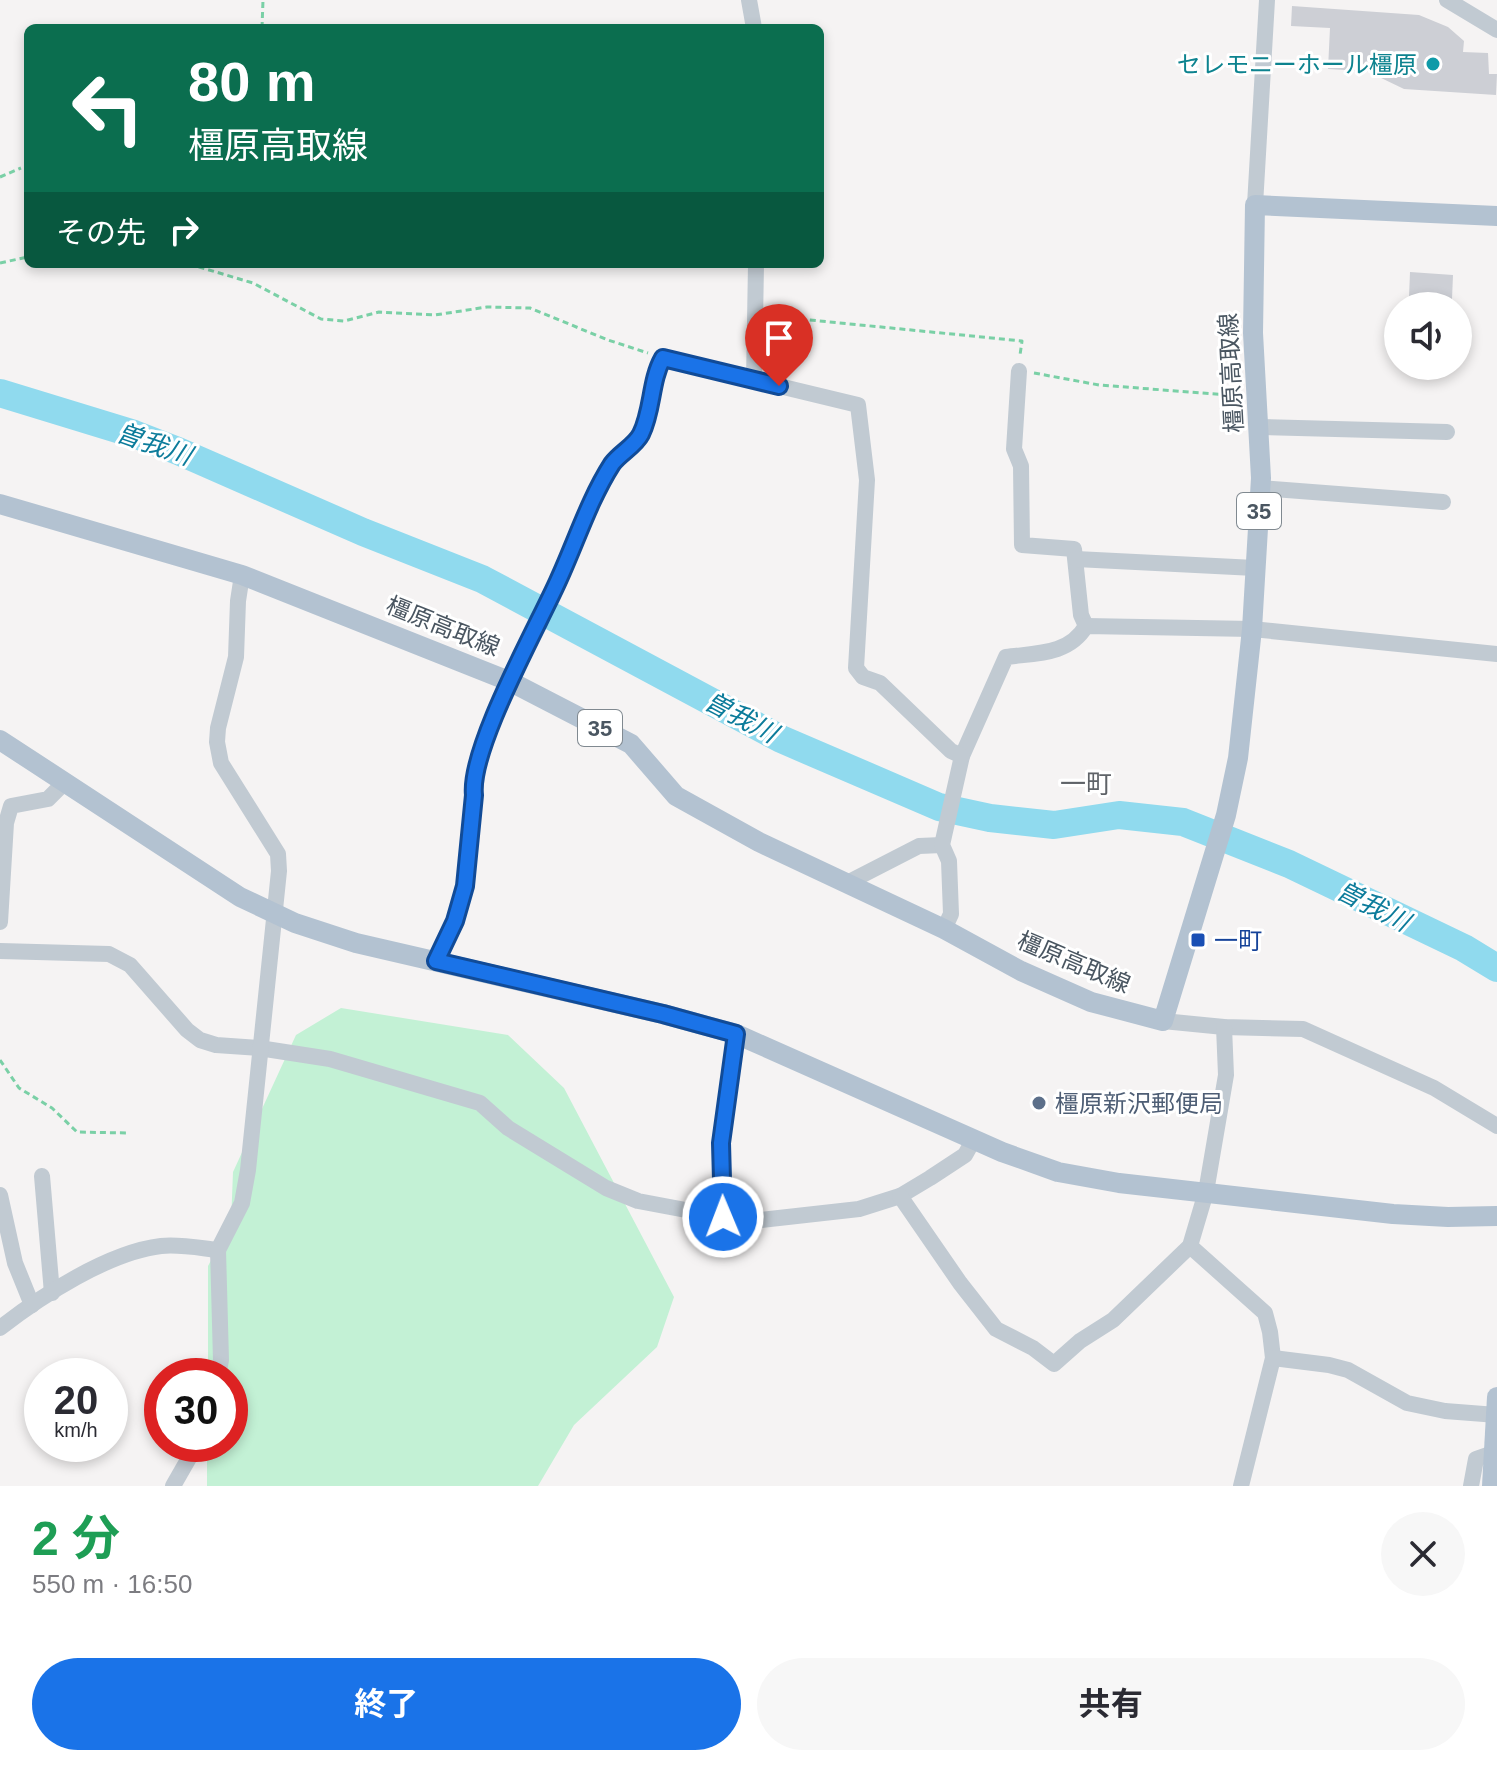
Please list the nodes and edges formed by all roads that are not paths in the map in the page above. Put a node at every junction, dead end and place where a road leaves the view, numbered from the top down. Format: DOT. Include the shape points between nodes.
graph roads {
  1 [pos="749,0"];
  2 [pos="1267,0"];
  3 [pos="1447,0"];
  4 [pos="753,24"];
  5 [pos="1497,30"];
  6 [pos="1255,205"];
  7 [pos="1497,216"];
  8 [pos="756,268"];
  9 [pos="1019,371"];
  10 [pos="754,380"];
  11 [pos="1259,427"];
  12 [pos="1447,432"];
  13 [pos="1260,488"];
  14 [pos="1443,502"];
  15 [pos="0,504"];
  16 [pos="1076,559"];
  17 [pos="1255,568"];
  18 [pos="242,575"];
  19 [pos="1086,626"];
  20 [pos="1252,629"];
  21 [pos="1497,654"];
  22 [pos="511,682"];
  23 [pos="0,740"];
  24 [pos="962,756"];
  25 [pos="65,782"];
  26 [pos="5,803"];
  27 [pos="943,841"];
  28 [pos="845,884"];
  29 [pos="273,913"];
  30 [pos="0,922"];
  31 [pos="944,929"];
  32 [pos="0,951"];
  33 [pos="436,961"];
  34 [pos="1163,1021"];
  35 [pos="1224,1027"];
  36 [pos="736,1034"];
  37 [pos="259,1048"];
  38 [pos="1497,1126"];
  39 [pos="974,1139"];
  40 [pos="42,1176"];
  41 [pos="1206,1192"];
  42 [pos="0,1195"];
  43 [pos="900,1196"];
  44 [pos="1497,1216"];
  45 [pos="723,1217"];
  46 [pos="1190,1246"];
  47 [pos="218,1250"];
  48 [pos="8,1265"];
  49 [pos="52,1293"];
  50 [pos="32,1305"];
  51 [pos="0,1328"];
  52 [pos="221,1358"];
  53 [pos="1273,1358"];
  54 [pos="1496,1409"];
  55 [pos="1493,1453"];
  56 [pos="187,1462"];
  57 [pos="173,1486"];
  58 [pos="1241,1486"];
  59 [pos="1471,1486"];
  60 [pos="1492,1486"];
  1 -- 4 [label="street"];
  2 -- 6 [label="street"];
  3 -- 5 [label="street"];
  6 -- 7 [label="main road"];
  6 -- 11 [label="main road, 橿原高取線 / 35" via="1253,333"];
  8 -- 10 [label="street"];
  9 -- 16 [label="street" via="1014,449 1021,466 1022,545 1074,549"];
  10 -- 22 [label="street" via="663,358 639,438 613,462"];
  10 -- 24 [label="street" via="858,405 867,480 856,668"];
  11 -- 12 [label="street"];
  11 -- 13 [label="main road, 橿原高取線 / 35"];
  13 -- 14 [label="street"];
  13 -- 17 [label="main road, 橿原高取線 / 35"];
  15 -- 18 [label="main road, 橿原高取線 / 35"];
  16 -- 17 [label="street"];
  16 -- 19 [label="street"];
  17 -- 20 [label="main road, 橿原高取線 / 35"];
  18 -- 22 [label="main road, 橿原高取線 / 35"];
  18 -- 29 [label="street" via="236,657 217,742 221,763 278,854"];
  19 -- 20 [label="street"];
  19 -- 24 [label="street" via="1062,649 1006,657"];
  20 -- 21 [label="street"];
  20 -- 34 [label="main road, 橿原高取線 / 35" via="1226,815"];
  22 -- 28 [label="main road, 橿原高取線 / 35" via="631,744 676,796"];
  22 -- 33 [label="street" via="484,740 473,784 465,886"];
  23 -- 25 [label="main road"];
  24 -- 27 [label="street"];
  25 -- 26 [label="street" via="48,799"];
  25 -- 29 [label="main road" via="217,883"];
  26 -- 30 [label="street"];
  27 -- 28 [label="street" via="919,846"];
  27 -- 31 [label="street" via="951,914"];
  28 -- 31 [label="main road, 橿原高取線 / 35"];
  29 -- 33 [label="main road" via="356,943"];
  29 -- 37 [label="street"];
  31 -- 34 [label="main road, 橿原高取線 / 35" via="1091,1002"];
  32 -- 37 [label="street" via="109,954 130,965 200,1040"];
  33 -- 36 [label="main road"];
  34 -- 35 [label="street"];
  35 -- 38 [label="street" via="1303,1029 1434,1088"];
  35 -- 41 [label="street" via="1226,1075"];
  36 -- 39 [label="main road"];
  36 -- 45 [label="street" via="721,1143"];
  37 -- 45 [label="street" via="330,1059 480,1103 508,1128 606,1188 638,1201"];
  37 -- 47 [label="street" via="242,1203"];
  39 -- 41 [label="main road" via="1058,1172"];
  39 -- 43 [label="street" via="965,1155"];
  40 -- 49 [label="street"];
  41 -- 44 [label="main road" via="1393,1214"];
  41 -- 46 [label="street"];
  42 -- 48 [label="street"];
  43 -- 45 [label="street" via="859,1209 761,1220"];
  43 -- 46 [label="street" via="996,1329 1054,1364 1113,1320"];
  46 -- 53 [label="street" via="1265,1313"];
  47 -- 49 [label="street" via="163,1245 130,1253"];
  47 -- 52 [label="street"];
  48 -- 50 [label="street"];
  49 -- 50 [label="street"];
  50 -- 51 [label="street"];
  53 -- 54 [label="street" via="1348,1370 1407,1403 1460,1413"];
  53 -- 58 [label="street"];
  54 -- 55 [label="main road"];
  55 -- 59 [label="street" via="1476,1459"];
  55 -- 60 [label="main road"];
  56 -- 57 [label="street"];
}
